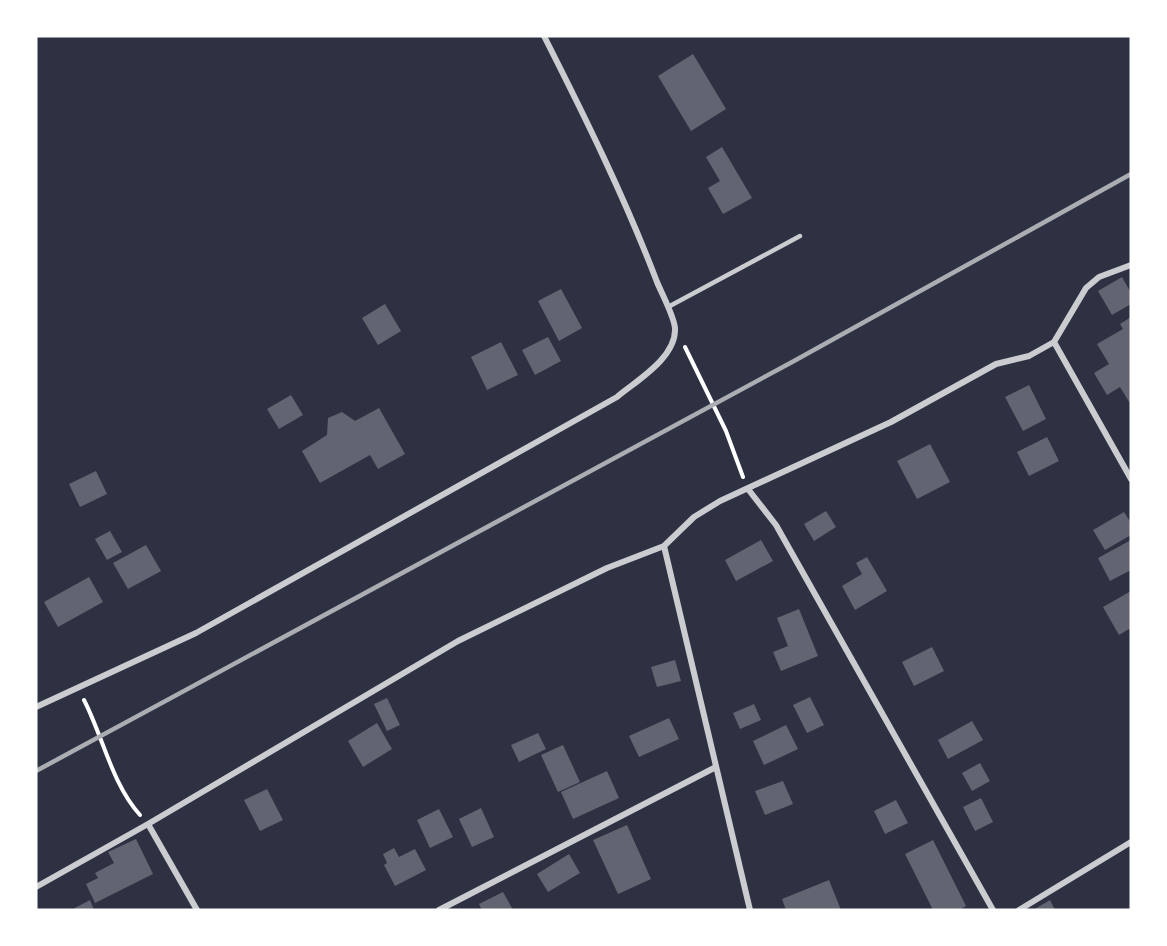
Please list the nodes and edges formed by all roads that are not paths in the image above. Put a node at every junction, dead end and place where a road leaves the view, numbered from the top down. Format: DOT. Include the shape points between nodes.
graph roads {
  1 [pos="544,36"];
  2 [pos="800,236"];
  3 [pos="1131,265"];
  4 [pos="667,307"];
  5 [pos="1053,342"];
  6 [pos="1131,479"];
  7 [pos="748,489"];
  8 [pos="664,546"];
  9 [pos="36,707"];
  10 [pos="716,767"];
  11 [pos="148,824"];
  12 [pos="1131,842"];
  13 [pos="36,886"];
  14 [pos="197,910"];
  15 [pos="439,910"];
  16 [pos="750,910"];
  17 [pos="993,910"];
  18 [pos="1019,910"];
  1 -- 4 [label="street" via="594,135"];
  2 -- 4 [label="lane"];
  3 -- 5 [label="street" via="1099,277 1086,288"];
  4 -- 9 [label="street" via="675,329 670,348 617,397 196,633"];
  5 -- 6 [label="street"];
  5 -- 7 [label="street" via="1029,356 996,364 891,422"];
  7 -- 8 [label="street" via="694,517"];
  7 -- 17 [label="street" via="776,525"];
  8 -- 10 [label="street"];
  8 -- 11 [label="street" via="607,567 458,641"];
  10 -- 15 [label="street"];
  10 -- 16 [label="street"];
  11 -- 13 [label="street"];
  11 -- 14 [label="street"];
  12 -- 18 [label="street"];
}
